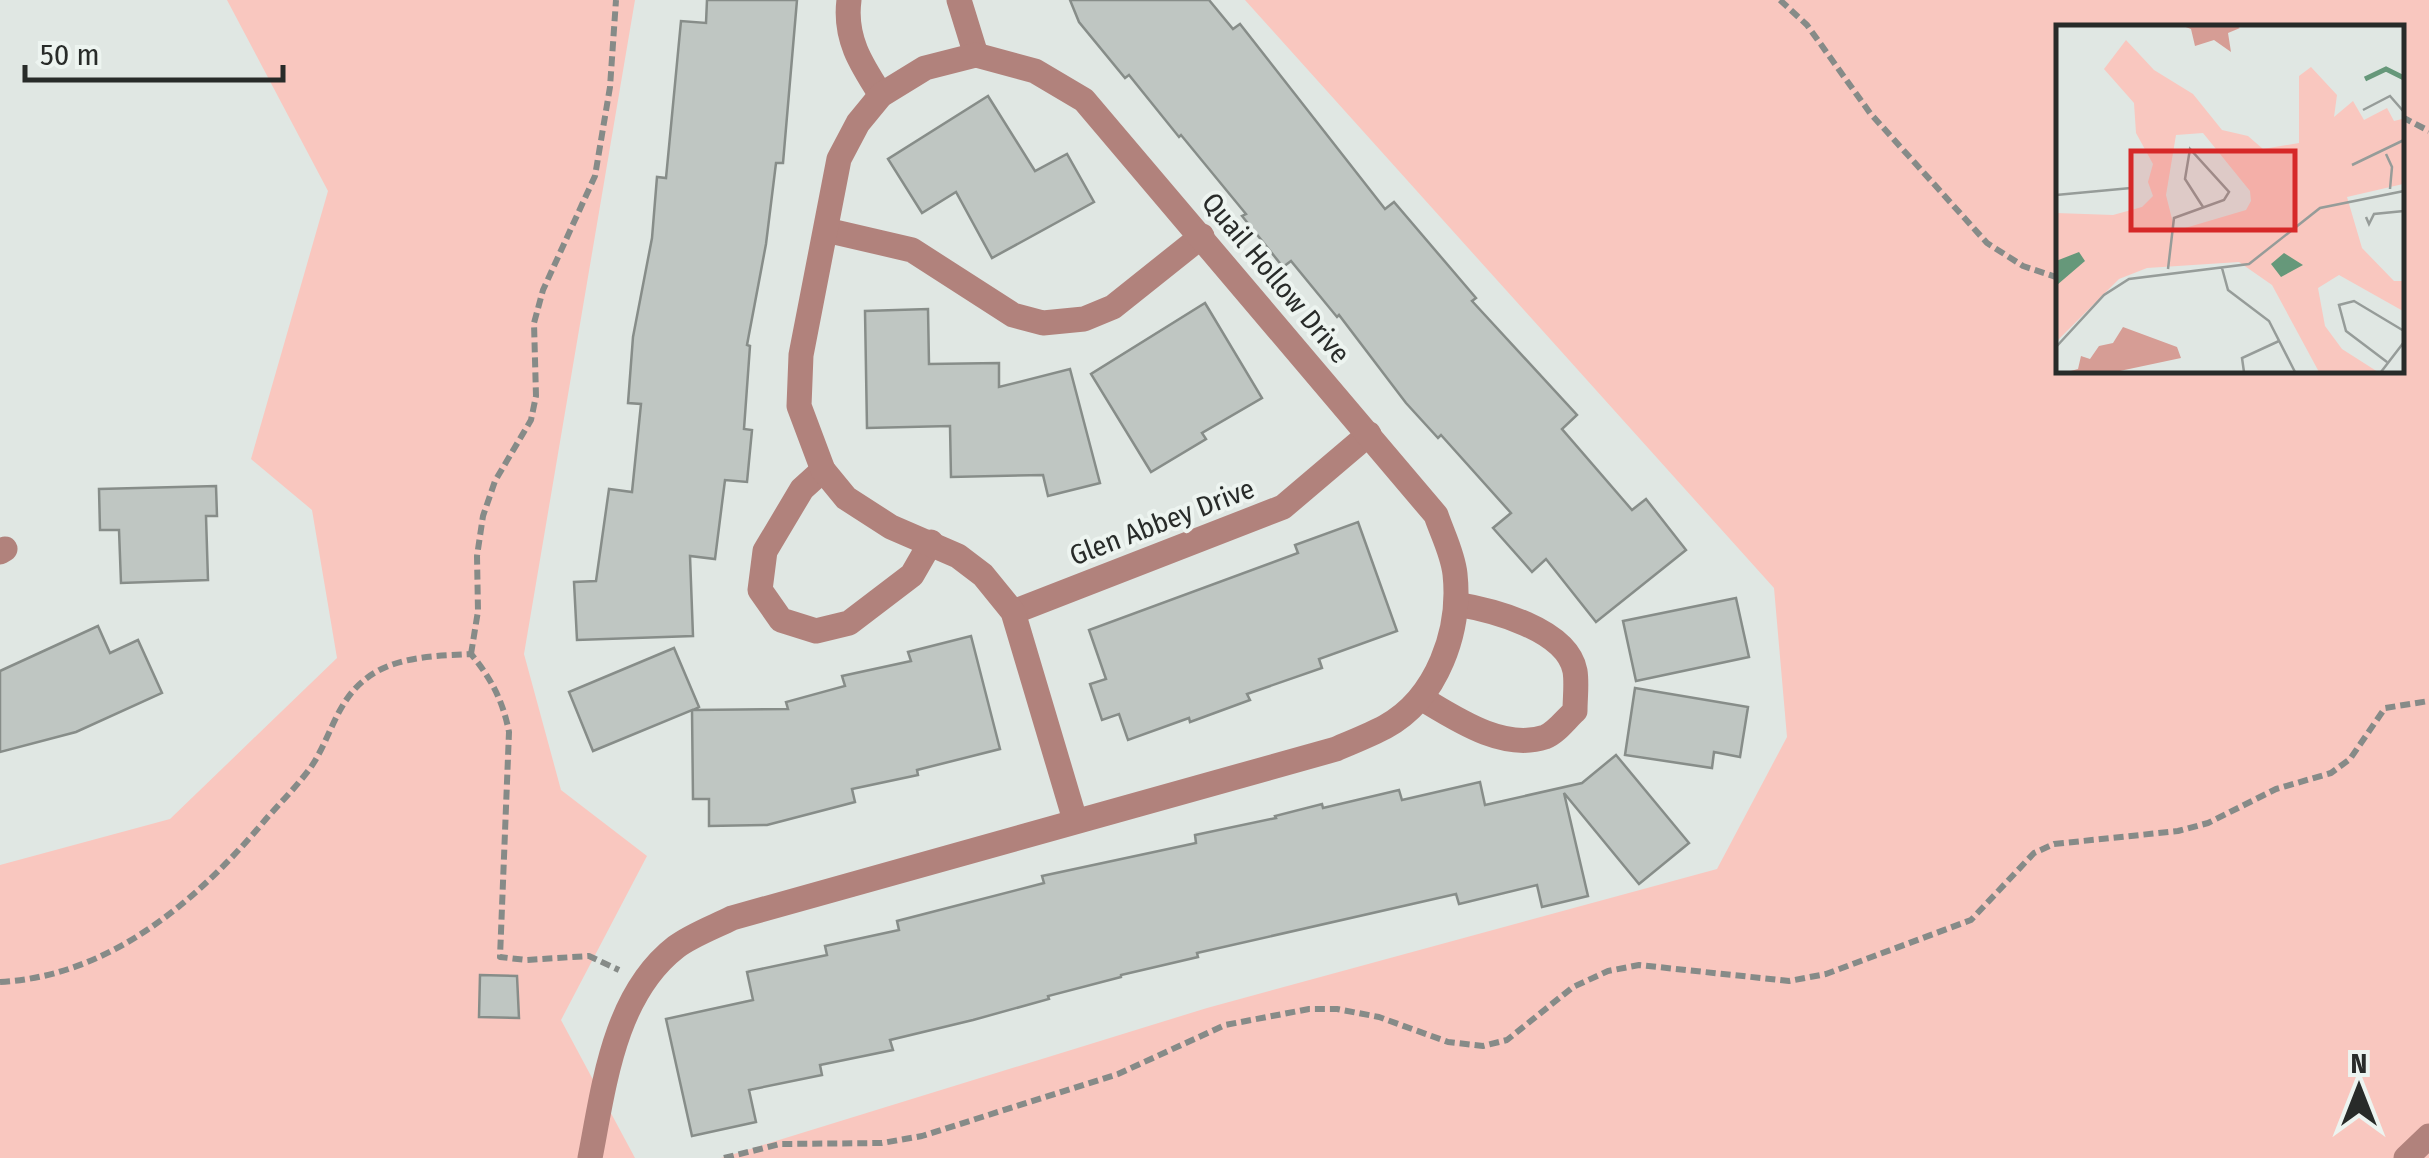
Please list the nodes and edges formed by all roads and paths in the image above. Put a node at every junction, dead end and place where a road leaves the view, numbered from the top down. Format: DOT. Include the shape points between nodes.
graph roads {
  1 [pos="616,0"];
  2 [pos="849,0"];
  3 [pos="958,0"];
  4 [pos="1780,0"];
  5 [pos="976,56"];
  6 [pos="882,95"];
  7 [pos="2404,119"];
  8 [pos="2429,131"];
  9 [pos="826,230"];
  10 [pos="1202,236"];
  11 [pos="2056,277"];
  12 [pos="1368,434"];
  13 [pos="823,470"];
  14 [pos="931,542"];
  15 [pos="1456,604"];
  16 [pos="1013,612"];
  17 [pos="471,654"];
  18 [pos="1421,698"];
  19 [pos="2429,701"];
  20 [pos="1074,820"];
  21 [pos="643,981"];
  22 [pos="0,982"];
  23 [pos="2429,1136"];
  24 [pos="590,1158"];
  25 [pos="724,1158"];
  26 [pos="2406,1158"];
  1 -- 17 [label="path" via="595,176 534,323 531,420 482,516"];
  2 -- 6 [label="street" via="846,20 856,58"];
  3 -- 5 [label="street"];
  4 -- 11 [label="path" via="1987,244"];
  5 -- 6 [label="street, Quail Hollow Drive" via="925,68"];
  5 -- 10 [label="street, Quail Hollow Drive" via="1036,72 1084,100"];
  6 -- 9 [label="street, Quail Hollow Drive" via="839,159"];
  7 -- 8 [label="path"];
  9 -- 10 [label="street" via="912,250 1013,316 1043,324 1113,307"];
  9 -- 13 [label="street, Quail Hollow Drive" via="801,356 799,406"];
  10 -- 12 [label="street, Quail Hollow Drive"];
  12 -- 15 [label="street, Quail Hollow Drive" via="1436,515 1454,569"];
  12 -- 16 [label="street, Glen Abbey Drive" via="1283,507"];
  13 -- 14 [label="street, Quail Hollow Drive" via="846,498 891,527"];
  13 -- 14 [label="street" via="802,489 765,551 760,590 780,620 816,631 849,623 912,575"];
  14 -- 16 [label="street, Quail Hollow Drive" via="983,575"];
  15 -- 18 [label="street, Quail Hollow Drive" via="1447,653"];
  15 -- 18 [label="street" via="1488,609 1553,637 1575,668 1575,711 1549,736 1513,742"];
  16 -- 20 [label="street, Quail Hollow Drive"];
  17 -- 21 [label="path" via="490,676 509,732 500,958 589,956"];
  17 -- 22 [label="path" via="394,664 364,679 344,700 310,767 274,810 190,900 154,926 58,974"];
  18 -- 20 [label="street, Quail Hollow Drive" via="1388,726 1336,749"];
  19 -- 25 [label="path" via="2385,708 2350,759 2331,773 2178,831 2054,844 2034,854 1971,920 1826,974 1789,982 1639,965 1608,970 1574,987 1507,1040 1483,1046 1448,1042 1366,1014 1309,1009 1225,1026 1118,1074 922,1136 780,1144"];
  20 -- 21 [label="street, Quail Hollow Drive" via="732,918 677,946"];
  21 -- 24 [label="street, Quail Hollow Drive" via="610,1054"];
  23 -- 26 [label="street"];
}
